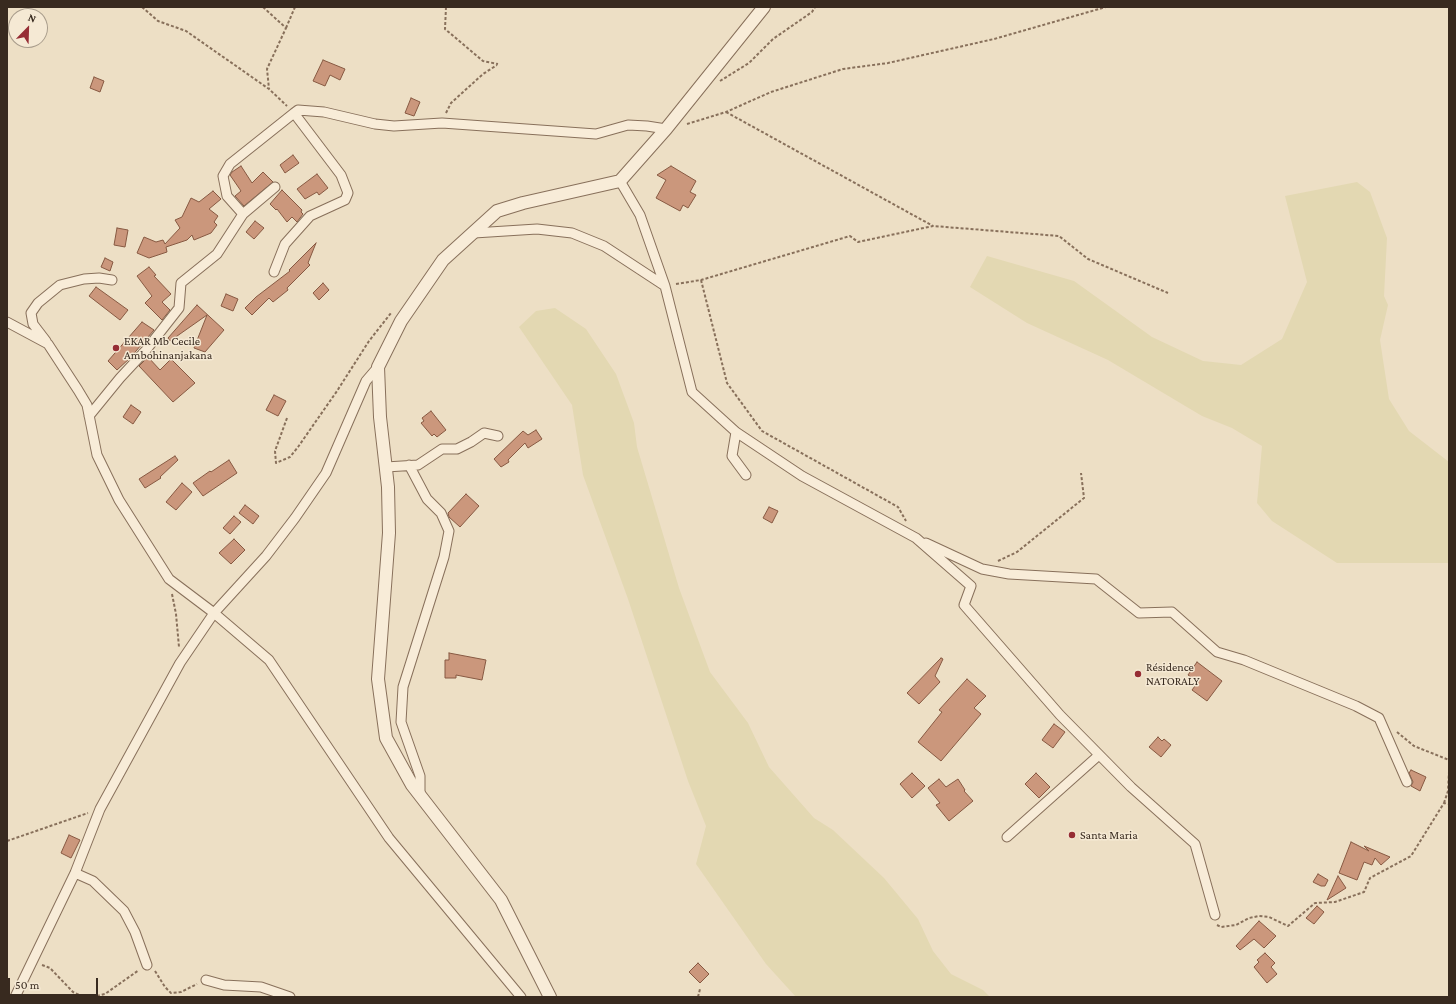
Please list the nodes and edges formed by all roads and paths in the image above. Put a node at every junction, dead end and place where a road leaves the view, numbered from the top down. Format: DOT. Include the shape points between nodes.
graph roads {
  1 [pos="142,7"];
  2 [pos="263,7"];
  3 [pos="296,7"];
  4 [pos="446,7"];
  5 [pos="764,7"];
  6 [pos="815,7"];
  7 [pos="1106,7"];
  8 [pos="286,28"];
  9 [pos="716,84"];
  10 [pos="269,89"];
  11 [pos="726,112"];
  12 [pos="294,113"];
  13 [pos="442,123"];
  14 [pos="666,130"];
  15 [pos="620,181"];
  16 [pos="275,187"];
  17 [pos="243,214"];
  18 [pos="933,226"];
  19 [pos="474,232"];
  20 [pos="274,272"];
  21 [pos="112,280"];
  22 [pos="701,280"];
  23 [pos="665,286"];
  24 [pos="1168,293"];
  25 [pos="393,310"];
  26 [pos="7,322"];
  27 [pos="48,344"];
  28 [pos="378,367"];
  29 [pos="89,416"];
  30 [pos="287,418"];
  31 [pos="736,432"];
  32 [pos="498,436"];
  33 [pos="409,465"];
  34 [pos="386,467"];
  35 [pos="1081,472"];
  36 [pos="746,475"];
  37 [pos="916,538"];
  38 [pos="982,569"];
  39 [pos="169,579"];
  40 [pos="214,613"];
  41 [pos="180,663"];
  42 [pos="1397,732"];
  43 [pos="1099,755"];
  44 [pos="1449,760"];
  45 [pos="1449,772"];
  46 [pos="1407,782"];
  47 [pos="420,795"];
  48 [pos="1444,803"];
  49 [pos="1449,804"];
  50 [pos="100,809"];
  51 [pos="1007,837"];
  52 [pos="7,841"];
  53 [pos="75,873"];
  54 [pos="1214,915"];
  55 [pos="31,963"];
  56 [pos="147,965"];
  57 [pos="206,980"];
  58 [pos="700,989"];
  59 [pos="15,997"];
  60 [pos="84,997"];
  61 [pos="92,997"];
  62 [pos="290,997"];
  63 [pos="521,997"];
  64 [pos="550,997"];
  65 [pos="698,997"];
  1 -- 10 [label="path" via="158,21 186,31"];
  2 -- 8 [label="path"];
  3 -- 8 [label="path"];
  4 -- 13 [label="path" via="445,29 483,61 498,64 482,74 451,103"];
  5 -- 14 [label="street"];
  6 -- 9 [label="path" via="812,12 773,39 749,63"];
  7 -- 11 [label="path" via="994,39 888,63 844,70 771,92"];
  8 -- 10 [label="path" via="267,70"];
  10 -- 12 [label="path"];
  11 -- 14 [label="path"];
  11 -- 18 [label="path"];
  12 -- 13 [label="street" via="298,110 324,112 394,126"];
  12 -- 17 [label="street" via="230,164 223,176 227,196"];
  12 -- 20 [label="street" via="341,175 348,193 345,200 310,216 285,244"];
  13 -- 14 [label="street" via="596,134 628,125"];
  14 -- 15 [label="street"];
  15 -- 19 [label="street" via="497,211"];
  15 -- 23 [label="street" via="640,215"];
  16 -- 17 [label="street"];
  17 -- 29 [label="street" via="217,254 181,283 178,308 146,350"];
  18 -- 22 [label="path" via="858,242 850,236"];
  18 -- 24 [label="path" via="1060,236 1088,258"];
  19 -- 23 [label="street" via="538,229 572,233 604,246"];
  19 -- 28 [label="street" via="443,260 401,321"];
  21 -- 27 [label="street" via="84,279 60,284 38,303 31,313 33,324"];
  22 -- 23 [label="path"];
  22 -- 37 [label="path" via="727,383 762,431 898,507"];
  23 -- 31 [label="street" via="692,392"];
  25 -- 30 [label="path" via="368,341 338,391 298,447 290,457 276,463 275,451"];
  26 -- 27 [label="street"];
  27 -- 29 [label="street" via="87,406"];
  28 -- 34 [label="street"];
  28 -- 40 [label="street" via="366,381 326,473 266,556"];
  29 -- 39 [label="street" via="97,455 119,500"];
  31 -- 36 [label="street" via="732,456"];
  31 -- 37 [label="street" via="802,476"];
  32 -- 33 [label="street" via="484,433 456,449 442,449 418,465"];
  33 -- 34 [label="street"];
  33 -- 47 [label="street" via="427,499 440,514 449,531 444,557 403,688 401,722 420,776"];
  34 -- 47 [label="street" via="390,534 378,679 386,738 412,786"];
  35 -- 38 [label="path" via="1084,498 1017,552"];
  37 -- 38 [label="street"];
  37 -- 43 [label="street" via="971,586 964,605 1060,715"];
  38 -- 46 [label="street" via="1009,574 1096,579 1139,613 1172,612 1217,652 1356,706 1379,718"];
  39 -- 40 [label="street"];
  39 -- 41 [label="path" via="176,614"];
  40 -- 41 [label="street"];
  40 -- 63 [label="street" via="269,660 388,838"];
  41 -- 50 [label="street"];
  42 -- 44 [label="path" via="1414,746"];
  43 -- 51 [label="street"];
  43 -- 54 [label="street" via="1195,844"];
  45 -- 48 [label="path" via="1448,791"];
  47 -- 64 [label="street" via="501,900"];
  48 -- 49 [label="path"];
  48 -- 54 [label="path" via="1410,856 1370,878 1364,892 1335,902 1315,903 1288,926 1269,917 1259,916 1236,925 1221,927 1217,925"];
  50 -- 52 [label="path"];
  50 -- 53 [label="street"];
  53 -- 55 [label="street"];
  53 -- 56 [label="street" via="92,881 124,911"];
  55 -- 59 [label="street"];
  55 -- 60 [label="path" via="50,968 73,992"];
  56 -- 57 [label="path" via="154,970 171,993 181,992"];
  56 -- 61 [label="path" via="105,994"];
  57 -- 62 [label="street" via="224,985 261,987"];
  58 -- 65 [label="path"];
}
